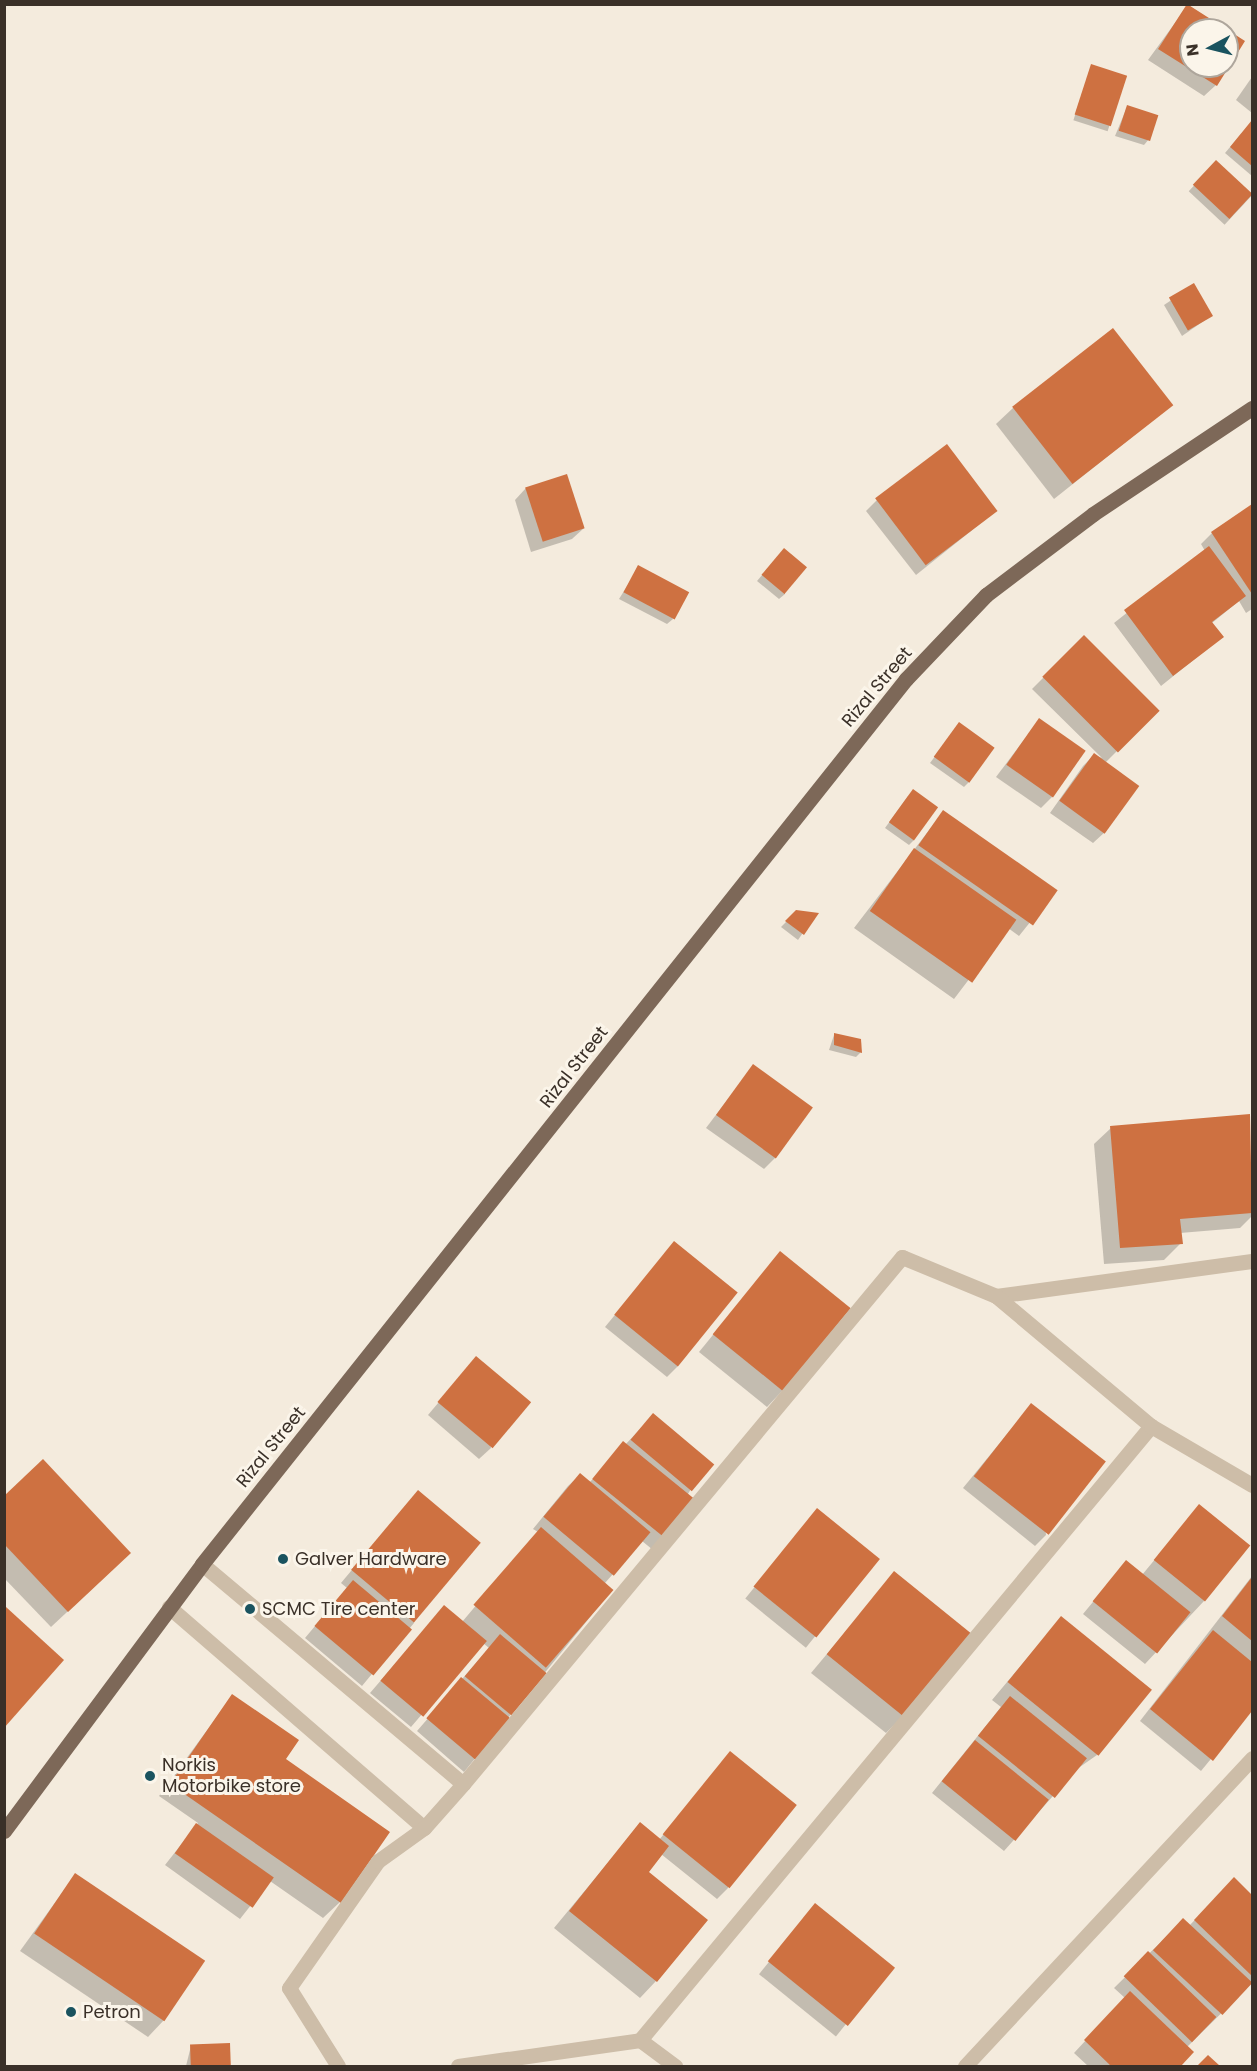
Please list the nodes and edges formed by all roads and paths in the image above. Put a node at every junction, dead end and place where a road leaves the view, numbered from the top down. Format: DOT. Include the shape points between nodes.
graph roads {
  1 [pos="1252,408"];
  2 [pos="1252,1261"];
  3 [pos="996,1296"];
  4 [pos="1151,1426"];
  5 [pos="1252,1485"];
  6 [pos="202,1564"];
  7 [pos="169,1607"];
  8 [pos="1252,1758"];
  9 [pos="463,1784"];
  10 [pos="424,1828"];
  11 [pos="4,1831"];
  12 [pos="640,2040"];
  13 [pos="339,2067"];
  14 [pos="458,2067"];
  15 [pos="675,2067"];
  16 [pos="965,2067"];
  1 -- 6 [label="main road, Rizal Street" via="1093,514 986,595 906,679"];
  2 -- 3 [label="street"];
  3 -- 4 [label="street"];
  3 -- 9 [label="street" via="902,1257"];
  4 -- 5 [label="street"];
  4 -- 12 [label="street"];
  6 -- 7 [label="main road, Rizal Street"];
  6 -- 9 [label="street"];
  7 -- 10 [label="street"];
  7 -- 11 [label="main road, Rizal Street"];
  8 -- 16 [label="street"];
  9 -- 10 [label="street"];
  10 -- 13 [label="street" via="378,1861 289,1988"];
  12 -- 14 [label="street"];
  12 -- 15 [label="street"];
}
